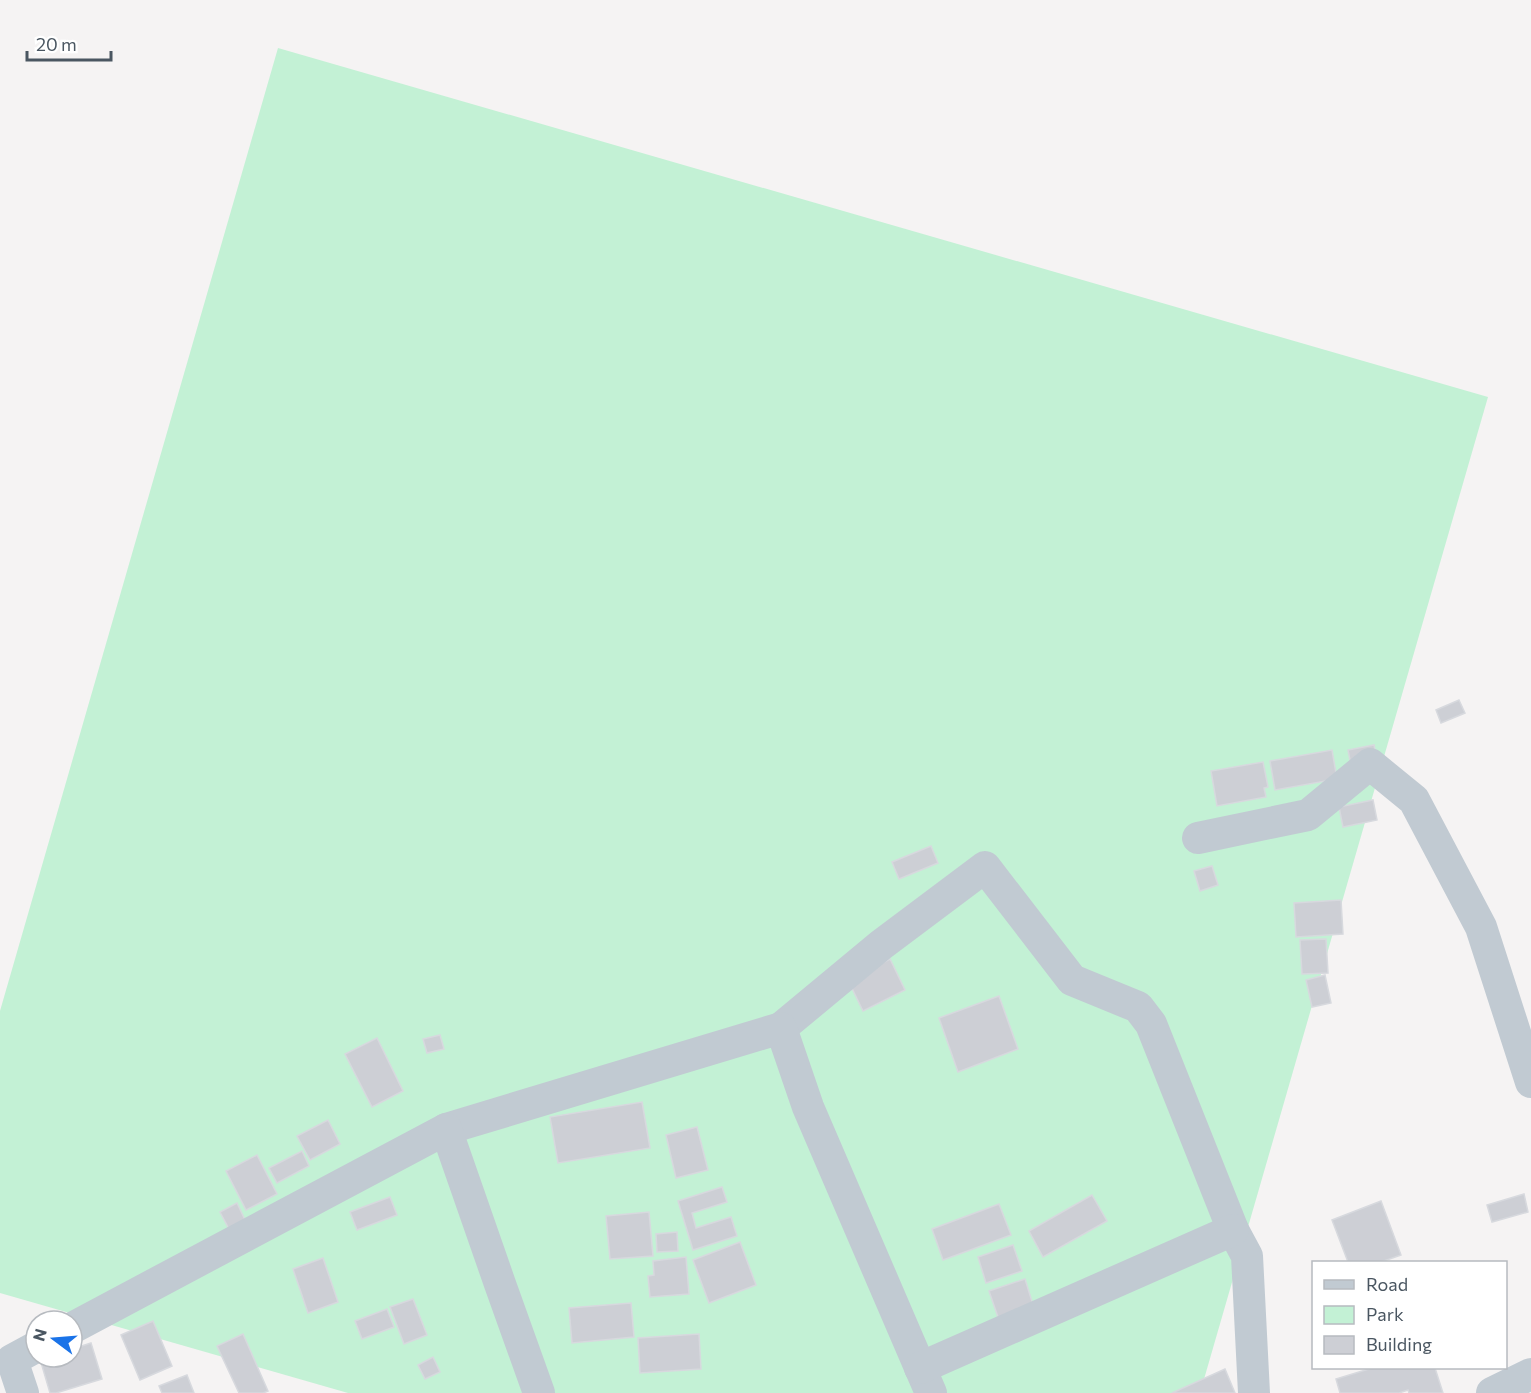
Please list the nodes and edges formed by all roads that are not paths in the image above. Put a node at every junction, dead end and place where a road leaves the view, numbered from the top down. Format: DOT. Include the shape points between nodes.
graph roads {
  1 [pos="1198,838"];
  2 [pos="781,1028"];
  3 [pos="1531,1082"];
  4 [pos="446,1129"];
  5 [pos="1233,1230"];
  6 [pos="84,1322"];
  7 [pos="24,1354"];
  8 [pos="1531,1374"];
  9 [pos="925,1380"];
  10 [pos="23,1393"];
  11 [pos="539,1393"];
  12 [pos="1254,1393"];
  13 [pos="1492,1393"];
  1 -- 3 [label="street" via="1308,815 1370,764 1414,800 1481,927"];
  2 -- 4 [label="street"];
  2 -- 5 [label="street" via="881,945 985,867 1072,980 1138,1007 1151,1024"];
  2 -- 9 [label="street" via="808,1107"];
  4 -- 6 [label="street"];
  4 -- 11 [label="street"];
  5 -- 9 [label="street"];
  5 -- 12 [label="street" via="1247,1256"];
  7 -- 10 [label="street" via="12,1360"];
  8 -- 13 [label="street"];
}
